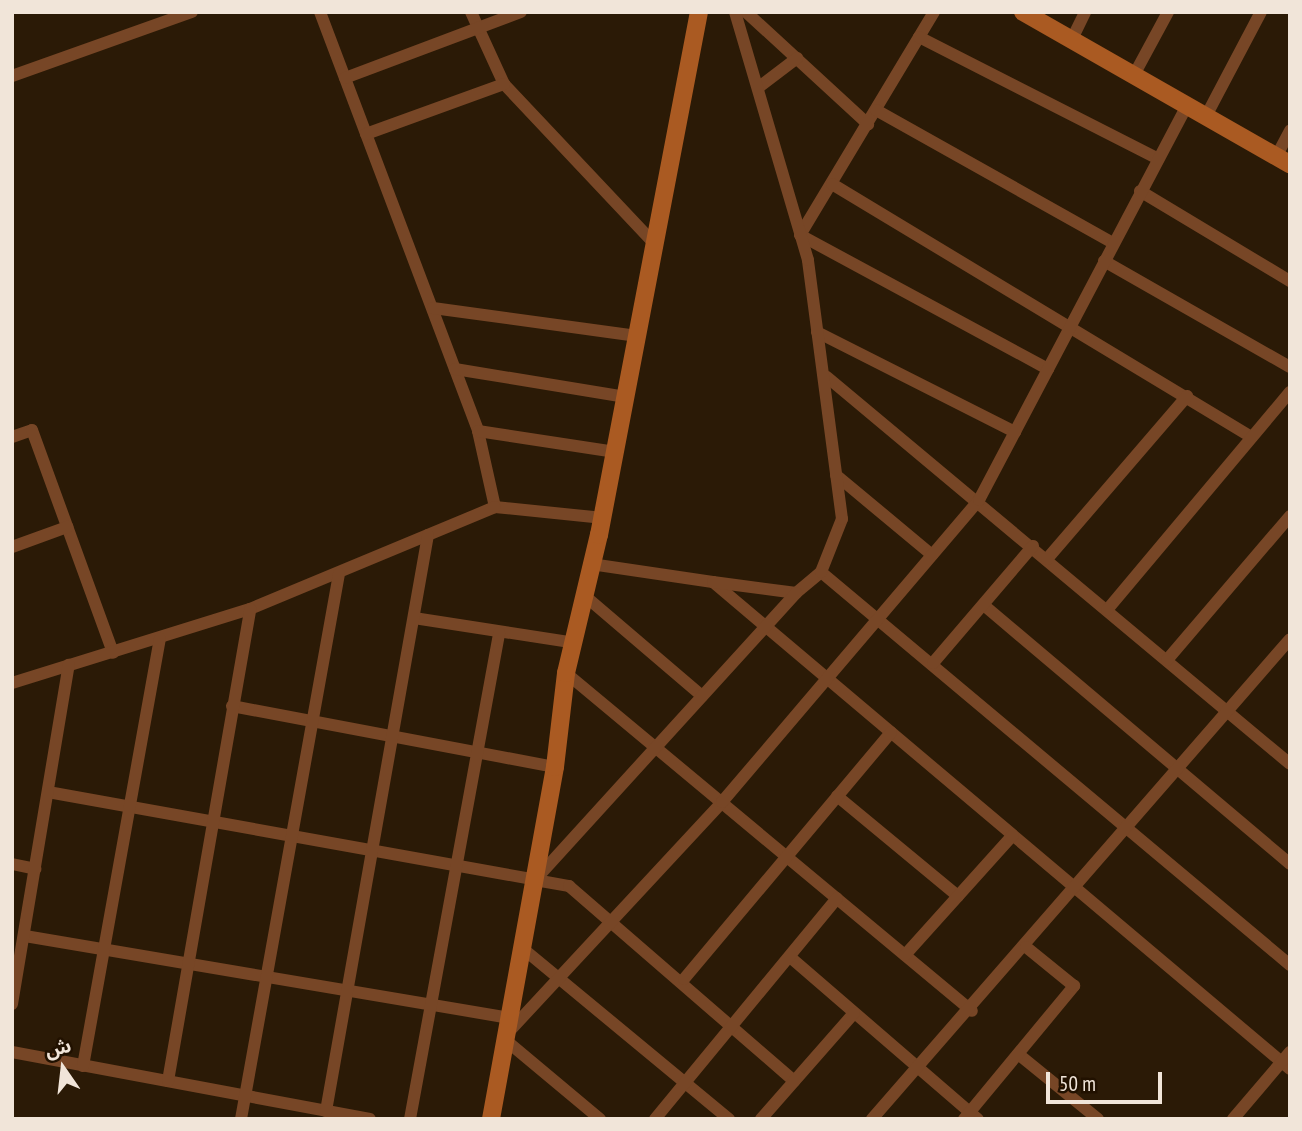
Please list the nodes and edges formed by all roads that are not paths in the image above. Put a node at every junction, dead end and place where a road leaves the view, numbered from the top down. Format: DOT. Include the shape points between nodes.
graph roads {
  1 [pos="191,12"];
  2 [pos="320,12"];
  3 [pos="471,12"];
  4 [pos="521,12"];
  5 [pos="699,12"];
  6 [pos="735,12"];
  7 [pos="747,12"];
  8 [pos="934,12"];
  9 [pos="1085,12"];
  10 [pos="1168,12"];
  11 [pos="1261,12"];
  12 [pos="1034,15"];
  13 [pos="478,32"];
  14 [pos="919,37"];
  15 [pos="1073,37"];
  16 [pos="797,58"];
  17 [pos="1133,75"];
  18 [pos="12,76"];
  19 [pos="345,78"];
  20 [pos="504,84"];
  21 [pos="759,86"];
  22 [pos="1186,108"];
  23 [pos="876,110"];
  24 [pos="1205,118"];
  25 [pos="868,124"];
  26 [pos="1290,131"];
  27 [pos="366,134"];
  28 [pos="1158,159"];
  29 [pos="1283,161"];
  30 [pos="832,184"];
  31 [pos="1140,191"];
  32 [pos="800,235"];
  33 [pos="1113,243"];
  34 [pos="655,244"];
  35 [pos="1104,261"];
  36 [pos="1290,281"];
  37 [pos="433,308"];
  38 [pos="1071,323"];
  39 [pos="817,332"];
  40 [pos="637,336"];
  41 [pos="1290,367"];
  42 [pos="455,369"];
  43 [pos="1048,369"];
  44 [pos="827,377"];
  45 [pos="1290,392"];
  46 [pos="1187,396"];
  47 [pos="626,397"];
  48 [pos="478,431"];
  49 [pos="1015,432"];
  50 [pos="12,437"];
  51 [pos="1252,437"];
  52 [pos="615,452"];
  53 [pos="836,475"];
  54 [pos="979,500"];
  55 [pos="495,507"];
  56 [pos="1290,516"];
  57 [pos="603,518"];
  58 [pos="67,527"];
  59 [pos="428,535"];
  60 [pos="1033,546"];
  61 [pos="12,547"];
  62 [pos="932,555"];
  63 [pos="1047,559"];
  64 [pos="592,564"];
  65 [pos="821,572"];
  66 [pos="339,574"];
  67 [pos="713,582"];
  68 [pos="796,593"];
  69 [pos="585,596"];
  70 [pos="986,607"];
  71 [pos="250,609"];
  72 [pos="1107,610"];
  73 [pos="414,618"];
  74 [pos="876,620"];
  75 [pos="767,628"];
  76 [pos="499,634"];
  77 [pos="160,639"];
  78 [pos="1290,639"];
  79 [pos="575,643"];
  80 [pos="113,653"];
  81 [pos="1167,660"];
  82 [pos="933,663"];
  83 [pos="69,665"];
  84 [pos="566,673"];
  85 [pos="828,678"];
  86 [pos="12,683"];
  87 [pos="702,696"];
  88 [pos="232,706"];
  89 [pos="1228,712"];
  90 [pos="314,719"];
  91 [pos="891,732"];
  92 [pos="394,733"];
  93 [pos="478,749"];
  94 [pos="658,749"];
  95 [pos="1288,760"];
  96 [pos="555,767"];
  97 [pos="1178,770"];
  98 [pos="48,792"];
  99 [pos="837,796"];
  100 [pos="722,802"];
  101 [pos="131,807"];
  102 [pos="211,821"];
  103 [pos="1129,828"];
  104 [pos="1013,835"];
  105 [pos="293,836"];
  106 [pos="373,851"];
  107 [pos="787,856"];
  108 [pos="12,864"];
  109 [pos="1290,864"];
  110 [pos="456,866"];
  111 [pos="36,869"];
  112 [pos="535,880"];
  113 [pos="1076,888"];
  114 [pos="958,897"];
  115 [pos="837,898"];
  116 [pos="612,921"];
  117 [pos="25,936"];
  118 [pos="522,947"];
  119 [pos="1026,947"];
  120 [pos="102,949"];
  121 [pos="905,955"];
  122 [pos="790,957"];
  123 [pos="187,964"];
  124 [pos="1290,965"];
  125 [pos="561,976"];
  126 [pos="266,978"];
  127 [pos="684,979"];
  128 [pos="347,992"];
  129 [pos="12,1004"];
  130 [pos="429,1006"];
  131 [pos="972,1010"];
  132 [pos="854,1013"];
  133 [pos="508,1018"];
  134 [pos="734,1024"];
  135 [pos="503,1038"];
  136 [pos="12,1052"];
  137 [pos="1018,1054"];
  138 [pos="1287,1061"];
  139 [pos="83,1066"];
  140 [pos="918,1069"];
  141 [pos="168,1081"];
  142 [pos="794,1081"];
  143 [pos="686,1082"];
  144 [pos="243,1095"];
  145 [pos="326,1111"];
  146 [pos="971,1116"];
  147 [pos="240,1119"];
  148 [pos="370,1119"];
  149 [pos="410,1119"];
  150 [pos="491,1119"];
  151 [pos="600,1119"];
  152 [pos="655,1119"];
  153 [pos="729,1119"];
  154 [pos="761,1119"];
  155 [pos="872,1119"];
  156 [pos="1098,1119"];
  157 [pos="1233,1119"];
  1 -- 18 [label="street"];
  2 -- 19 [label="street"];
  3 -- 13 [label="street"];
  4 -- 13 [label="street"];
  5 -- 34 [label="street"];
  6 -- 21 [label="street"];
  7 -- 16 [label="street"];
  8 -- 14 [label="street"];
  9 -- 15 [label="street"];
  10 -- 17 [label="street"];
  11 -- 24 [label="street"];
  12 -- 15 [label="street"];
  13 -- 19 [label="street"];
  13 -- 20 [label="street"];
  14 -- 23 [label="street"];
  14 -- 28 [label="street"];
  15 -- 17 [label="street"];
  16 -- 21 [label="street"];
  16 -- 25 [label="street" via="838,103"];
  17 -- 22 [label="street"];
  19 -- 27 [label="street"];
  20 -- 27 [label="street"];
  20 -- 34 [label="street"];
  21 -- 32 [label="street"];
  22 -- 24 [label="street"];
  22 -- 28 [label="street"];
  23 -- 25 [label="street"];
  23 -- 33 [label="street"];
  24 -- 29 [label="street"];
  25 -- 30 [label="street"];
  26 -- 29 [label="street"];
  27 -- 37 [label="street"];
  28 -- 31 [label="street"];
  30 -- 32 [label="street"];
  30 -- 38 [label="street"];
  31 -- 33 [label="street"];
  31 -- 36 [label="street"];
  32 -- 39 [label="street"];
  32 -- 43 [label="street"];
  33 -- 35 [label="street"];
  34 -- 40 [label="street"];
  35 -- 38 [label="street"];
  35 -- 41 [label="street"];
  37 -- 40 [label="street"];
  37 -- 42 [label="street"];
  38 -- 43 [label="street"];
  38 -- 46 [label="street"];
  39 -- 44 [label="street"];
  39 -- 49 [label="street"];
  40 -- 47 [label="street"];
  42 -- 47 [label="street"];
  42 -- 48 [label="street"];
  43 -- 49 [label="street"];
  44 -- 53 [label="street"];
  44 -- 54 [label="street"];
  45 -- 51 [label="street"];
  46 -- 51 [label="street"];
  46 -- 63 [label="street"];
  47 -- 52 [label="street"];
  48 -- 52 [label="street"];
  48 -- 55 [label="street"];
  49 -- 54 [label="street"];
  50 -- 58 [label="street" via="32,430"];
  51 -- 72 [label="street"];
  52 -- 57 [label="street"];
  53 -- 62 [label="street"];
  53 -- 65 [label="street" via="842,519"];
  54 -- 60 [label="street"];
  54 -- 62 [label="street"];
  55 -- 57 [label="street"];
  55 -- 59 [label="street"];
  56 -- 81 [label="street"];
  57 -- 64 [label="street"];
  58 -- 61 [label="street"];
  58 -- 80 [label="street"];
  59 -- 66 [label="street"];
  59 -- 73 [label="street"];
  60 -- 63 [label="street"];
  60 -- 70 [label="street"];
  62 -- 74 [label="street"];
  63 -- 72 [label="street"];
  64 -- 67 [label="street"];
  64 -- 69 [label="street"];
  65 -- 68 [label="street"];
  65 -- 74 [label="street"];
  66 -- 71 [label="street"];
  66 -- 90 [label="street"];
  67 -- 68 [label="street"];
  67 -- 75 [label="street"];
  68 -- 75 [label="street"];
  69 -- 79 [label="street"];
  69 -- 87 [label="street"];
  70 -- 82 [label="street"];
  70 -- 97 [label="street"];
  71 -- 77 [label="street"];
  71 -- 88 [label="street"];
  72 -- 81 [label="street"];
  73 -- 76 [label="street"];
  73 -- 92 [label="street"];
  74 -- 82 [label="street"];
  74 -- 85 [label="street"];
  75 -- 85 [label="street"];
  75 -- 87 [label="street"];
  76 -- 79 [label="street"];
  76 -- 93 [label="street"];
  77 -- 80 [label="street"];
  77 -- 101 [label="street"];
  78 -- 89 [label="street"];
  79 -- 84 [label="street"];
  80 -- 83 [label="street"];
  81 -- 89 [label="street"];
  82 -- 103 [label="street"];
  83 -- 86 [label="street"];
  83 -- 98 [label="street"];
  84 -- 94 [label="street"];
  84 -- 96 [label="street"];
  85 -- 91 [label="street"];
  85 -- 100 [label="street"];
  87 -- 94 [label="street"];
  88 -- 90 [label="street"];
  88 -- 102 [label="street"];
  89 -- 95 [label="street"];
  89 -- 97 [label="street"];
  90 -- 92 [label="street"];
  90 -- 105 [label="street"];
  91 -- 99 [label="street"];
  91 -- 104 [label="street"];
  92 -- 93 [label="street"];
  92 -- 106 [label="street"];
  93 -- 96 [label="street"];
  93 -- 110 [label="street"];
  94 -- 100 [label="street"];
  94 -- 112 [label="street"];
  96 -- 112 [label="street"];
  97 -- 103 [label="street"];
  97 -- 109 [label="street"];
  98 -- 101 [label="street"];
  98 -- 111 [label="street"];
  99 -- 107 [label="street"];
  99 -- 114 [label="street"];
  100 -- 107 [label="street"];
  100 -- 116 [label="street"];
  101 -- 102 [label="street"];
  101 -- 120 [label="street"];
  102 -- 105 [label="street"];
  102 -- 123 [label="street"];
  103 -- 113 [label="street"];
  103 -- 124 [label="street"];
  104 -- 113 [label="street"];
  104 -- 114 [label="street"];
  105 -- 106 [label="street"];
  105 -- 126 [label="street"];
  106 -- 110 [label="street"];
  106 -- 128 [label="street"];
  107 -- 115 [label="street"];
  107 -- 127 [label="street"];
  108 -- 111 [label="street"];
  110 -- 112 [label="street"];
  110 -- 130 [label="street"];
  111 -- 117 [label="street"];
  112 -- 116 [label="street" via="569,887"];
  112 -- 118 [label="street"];
  113 -- 119 [label="street"];
  113 -- 138 [label="street"];
  114 -- 121 [label="street"];
  115 -- 121 [label="street"];
  115 -- 122 [label="street"];
  116 -- 125 [label="street"];
  116 -- 127 [label="street"];
  117 -- 120 [label="street"];
  117 -- 129 [label="street"];
  118 -- 125 [label="street"];
  118 -- 133 [label="street"];
  119 -- 131 [label="street"];
  119 -- 137 [label="street" via="1074,986"];
  120 -- 123 [label="street"];
  120 -- 139 [label="street"];
  121 -- 131 [label="street"];
  122 -- 132 [label="street"];
  122 -- 134 [label="street"];
  123 -- 126 [label="street"];
  123 -- 141 [label="street"];
  125 -- 135 [label="street"];
  125 -- 143 [label="street"];
  126 -- 128 [label="street"];
  126 -- 144 [label="street"];
  127 -- 134 [label="street"];
  128 -- 130 [label="street"];
  128 -- 145 [label="street"];
  130 -- 133 [label="street"];
  130 -- 149 [label="street"];
  131 -- 140 [label="street"];
  132 -- 140 [label="street"];
  132 -- 142 [label="street"];
  133 -- 135 [label="street"];
  134 -- 142 [label="street"];
  134 -- 143 [label="street"];
  135 -- 150 [label="street"];
  135 -- 151 [label="street"];
  136 -- 139 [label="street"];
  137 -- 146 [label="street"];
  137 -- 156 [label="street"];
  138 -- 157 [label="street"];
  139 -- 141 [label="street"];
  140 -- 146 [label="street"];
  140 -- 155 [label="street"];
  141 -- 144 [label="street"];
  142 -- 154 [label="street"];
  143 -- 152 [label="street"];
  143 -- 153 [label="street"];
  144 -- 145 [label="street"];
  144 -- 147 [label="street"];
  145 -- 148 [label="street"];
}
